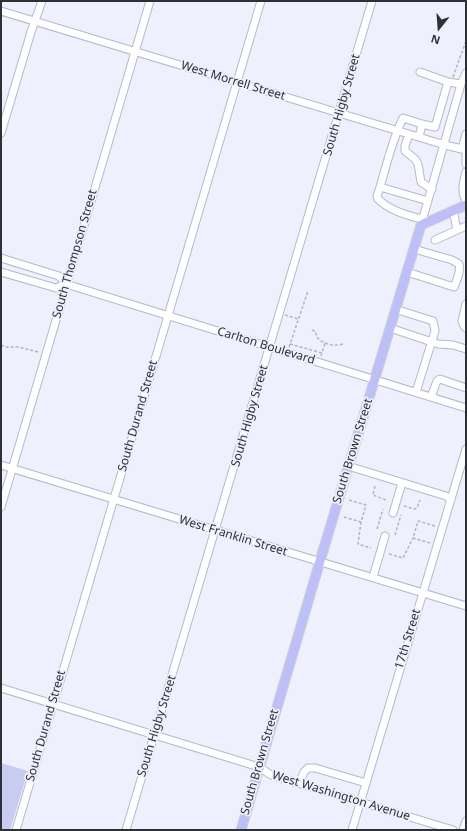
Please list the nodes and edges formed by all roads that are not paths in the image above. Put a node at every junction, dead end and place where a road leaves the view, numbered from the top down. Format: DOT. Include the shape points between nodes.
graph roads {
  1 [pos="42,1"];
  2 [pos="150,1"];
  3 [pos="261,1"];
  4 [pos="372,1"];
  5 [pos="1,11"];
  6 [pos="34,21"];
  7 [pos="135,52"];
  8 [pos="420,72"];
  9 [pos="466,75"];
  10 [pos="237,82"];
  11 [pos="448,82"];
  12 [pos="462,84"];
  13 [pos="443,98"];
  14 [pos="457,101"];
  15 [pos="340,113"];
  16 [pos="4,115"];
  17 [pos="436,123"];
  18 [pos="422,124"];
  19 [pos="450,127"];
  20 [pos="397,130"];
  21 [pos="1,133"];
  22 [pos="409,134"];
  23 [pos="466,134"];
  24 [pos="419,137"];
  25 [pos="445,145"];
  26 [pos="392,146"];
  27 [pos="405,149"];
  28 [pos="465,151"];
  29 [pos="466,164"];
  30 [pos="466,172"];
  31 [pos="380,187"];
  32 [pos="432,189"];
  33 [pos="428,201"];
  34 [pos="466,201"];
  35 [pos="466,205"];
  36 [pos="453,210"];
  37 [pos="422,222"];
  38 [pos="466,226"];
  39 [pos="457,230"];
  40 [pos="435,240"];
  41 [pos="414,249"];
  42 [pos="1,258"];
  43 [pos="463,265"];
  44 [pos="1,272"];
  45 [pos="407,272"];
  46 [pos="66,284"];
  47 [pos="466,304"];
  48 [pos="395,309"];
  49 [pos="168,316"];
  50 [pos="390,328"];
  51 [pos="466,328"];
  52 [pos="431,342"];
  53 [pos="270,348"];
  54 [pos="466,349"];
  55 [pos="375,379"];
  56 [pos="466,388"];
  57 [pos="416,392"];
  58 [pos="431,397"];
  59 [pos="466,408"];
  60 [pos="466,449"];
  61 [pos="1,465"];
  62 [pos="348,466"];
  63 [pos="13,468"];
  64 [pos="402,483"];
  65 [pos="114,500"];
  66 [pos="451,500"];
  67 [pos="1,507"];
  68 [pos="393,513"];
  69 [pos="216,531"];
  70 [pos="386,536"];
  71 [pos="320,561"];
  72 [pos="374,577"];
  73 [pos="423,592"];
  74 [pos="466,606"];
  75 [pos="1,688"];
  76 [pos="53,704"];
  77 [pos="155,735"];
  78 [pos="259,767"];
  79 [pos="299,783"];
  80 [pos="366,783"];
  81 [pos="360,802"];
  82 [pos="466,821"];
  83 [pos="16,830"];
  84 [pos="126,830"];
  85 [pos="241,830"];
  86 [pos="352,830"];
  87 [pos="453,830"];
  88 [pos="464,830"];
  1 -- 6 [label="street"];
  2 -- 7 [label="street, South Thompson Street"];
  3 -- 10 [label="street, South Durand Street"];
  4 -- 15 [label="street, South Higby Street"];
  5 -- 6 [label="street, West Morrell Street"];
  6 -- 7 [label="street, West Morrell Street"];
  6 -- 16 [label="street"];
  7 -- 10 [label="street, West Morrell Street"];
  7 -- 46 [label="street, South Thompson Street"];
  8 -- 11 [label="street"];
  9 -- 12 [label="street, South Brown Street"];
  10 -- 15 [label="street, West Morrell Street"];
  10 -- 49 [label="street, South Durand Street"];
  11 -- 12 [label="street"];
  11 -- 13 [label="street"];
  12 -- 14 [label="street, South Brown Street"];
  13 -- 14 [label="street"];
  13 -- 17 [label="street"];
  14 -- 19 [label="street, South Brown Street"];
  15 -- 20 [label="street, West Morrell Street"];
  15 -- 53 [label="street, South Higby Street"];
  16 -- 21 [label="street"];
  17 -- 18 [label="street" via="435,127"];
  17 -- 19 [label="street"];
  18 -- 20 [label="street" via="403,118"];
  18 -- 24 [label="street"];
  19 -- 25 [label="street, South Brown Street"];
  20 -- 22 [label="street, West Morrell Street"];
  20 -- 26 [label="street"];
  22 -- 24 [label="street, West Morrell Street"];
  22 -- 27 [label="street"];
  23 -- 28 [label="street"];
  24 -- 25 [label="street, West Morrell Street"];
  25 -- 28 [label="street, West Morrell Street"];
  25 -- 32 [label="street, South Brown Street"];
  26 -- 27 [label="street"];
  26 -- 31 [label="street"];
  27 -- 32 [label="street" via="418,164 421,182"];
  28 -- 29 [label="street"];
  30 -- 34 [label="street" via="462,190"];
  31 -- 33 [label="street"];
  31 -- 37 [label="street" via="377,196 382,203"];
  32 -- 33 [label="street, South Brown Street"];
  33 -- 37 [label="street, South Brown Street"];
  35 -- 36 [label="main road"];
  36 -- 37 [label="main road"];
  36 -- 39 [label="street"];
  37 -- 41 [label="main road, South Brown Street"];
  38 -- 39 [label="street"];
  39 -- 40 [label="street"];
  41 -- 43 [label="street"];
  41 -- 45 [label="main road, South Brown Street"];
  42 -- 46 [label="street, Carlton Boulevard" via="59,276"];
  43 -- 45 [label="street" via="454,287"];
  44 -- 46 [label="street, Carlton Boulevard" via="56,288"];
  45 -- 48 [label="main road, South Brown Street"];
  46 -- 49 [label="street, Carlton Boulevard"];
  46 -- 63 [label="street, South Thompson Street"];
  47 -- 51 [label="street" via="462,321"];
  48 -- 50 [label="main road, South Brown Street"];
  48 -- 52 [label="street" via="433,321 435,331"];
  49 -- 53 [label="street, Carlton Boulevard"];
  49 -- 65 [label="street, South Durand Street"];
  50 -- 52 [label="street"];
  50 -- 55 [label="main road, South Brown Street"];
  52 -- 54 [label="street"];
  52 -- 57 [label="street"];
  53 -- 55 [label="street, Carlton Boulevard"];
  53 -- 69 [label="street, South Higby Street"];
  55 -- 57 [label="street, Carlton Boulevard"];
  55 -- 62 [label="main road, South Brown Street"];
  56 -- 58 [label="street" via="440,379"];
  57 -- 58 [label="street, Carlton Boulevard"];
  58 -- 59 [label="street, Carlton Boulevard"];
  60 -- 66 [label="street, 17th Street"];
  61 -- 63 [label="street, West Franklin Street"];
  62 -- 64 [label="street"];
  62 -- 71 [label="main road, South Brown Street"];
  63 -- 65 [label="street, West Franklin Street"];
  63 -- 67 [label="street, South Thompson Street"];
  64 -- 66 [label="street" via="446,496"];
  64 -- 68 [label="street"];
  65 -- 69 [label="street, West Franklin Street"];
  65 -- 76 [label="street, South Durand Street"];
  66 -- 73 [label="street, 17th Street"];
  69 -- 71 [label="street, West Franklin Street"];
  69 -- 77 [label="street, South Higby Street"];
  70 -- 72 [label="street"];
  71 -- 72 [label="street, West Franklin Street"];
  71 -- 78 [label="main road, South Brown Street"];
  72 -- 73 [label="street, West Franklin Street"];
  73 -- 74 [label="street, West Franklin Street"];
  73 -- 80 [label="street, 17th Street"];
  75 -- 76 [label="street, West Washington Avenue"];
  76 -- 77 [label="street, West Washington Avenue"];
  76 -- 83 [label="street, South Durand Street"];
  77 -- 78 [label="street, West Washington Avenue"];
  77 -- 84 [label="street, South Higby Street"];
  78 -- 79 [label="street, West Washington Avenue" via="271,775"];
  78 -- 85 [label="main road, South Brown Street"];
  79 -- 80 [label="street" via="308,768 316,768"];
  79 -- 81 [label="street, West Washington Avenue"];
  80 -- 81 [label="street, 17th Street"];
  81 -- 86 [label="street, 17th Street"];
  81 -- 87 [label="street, West Washington Avenue"];
  82 -- 88 [label="street"];
}
